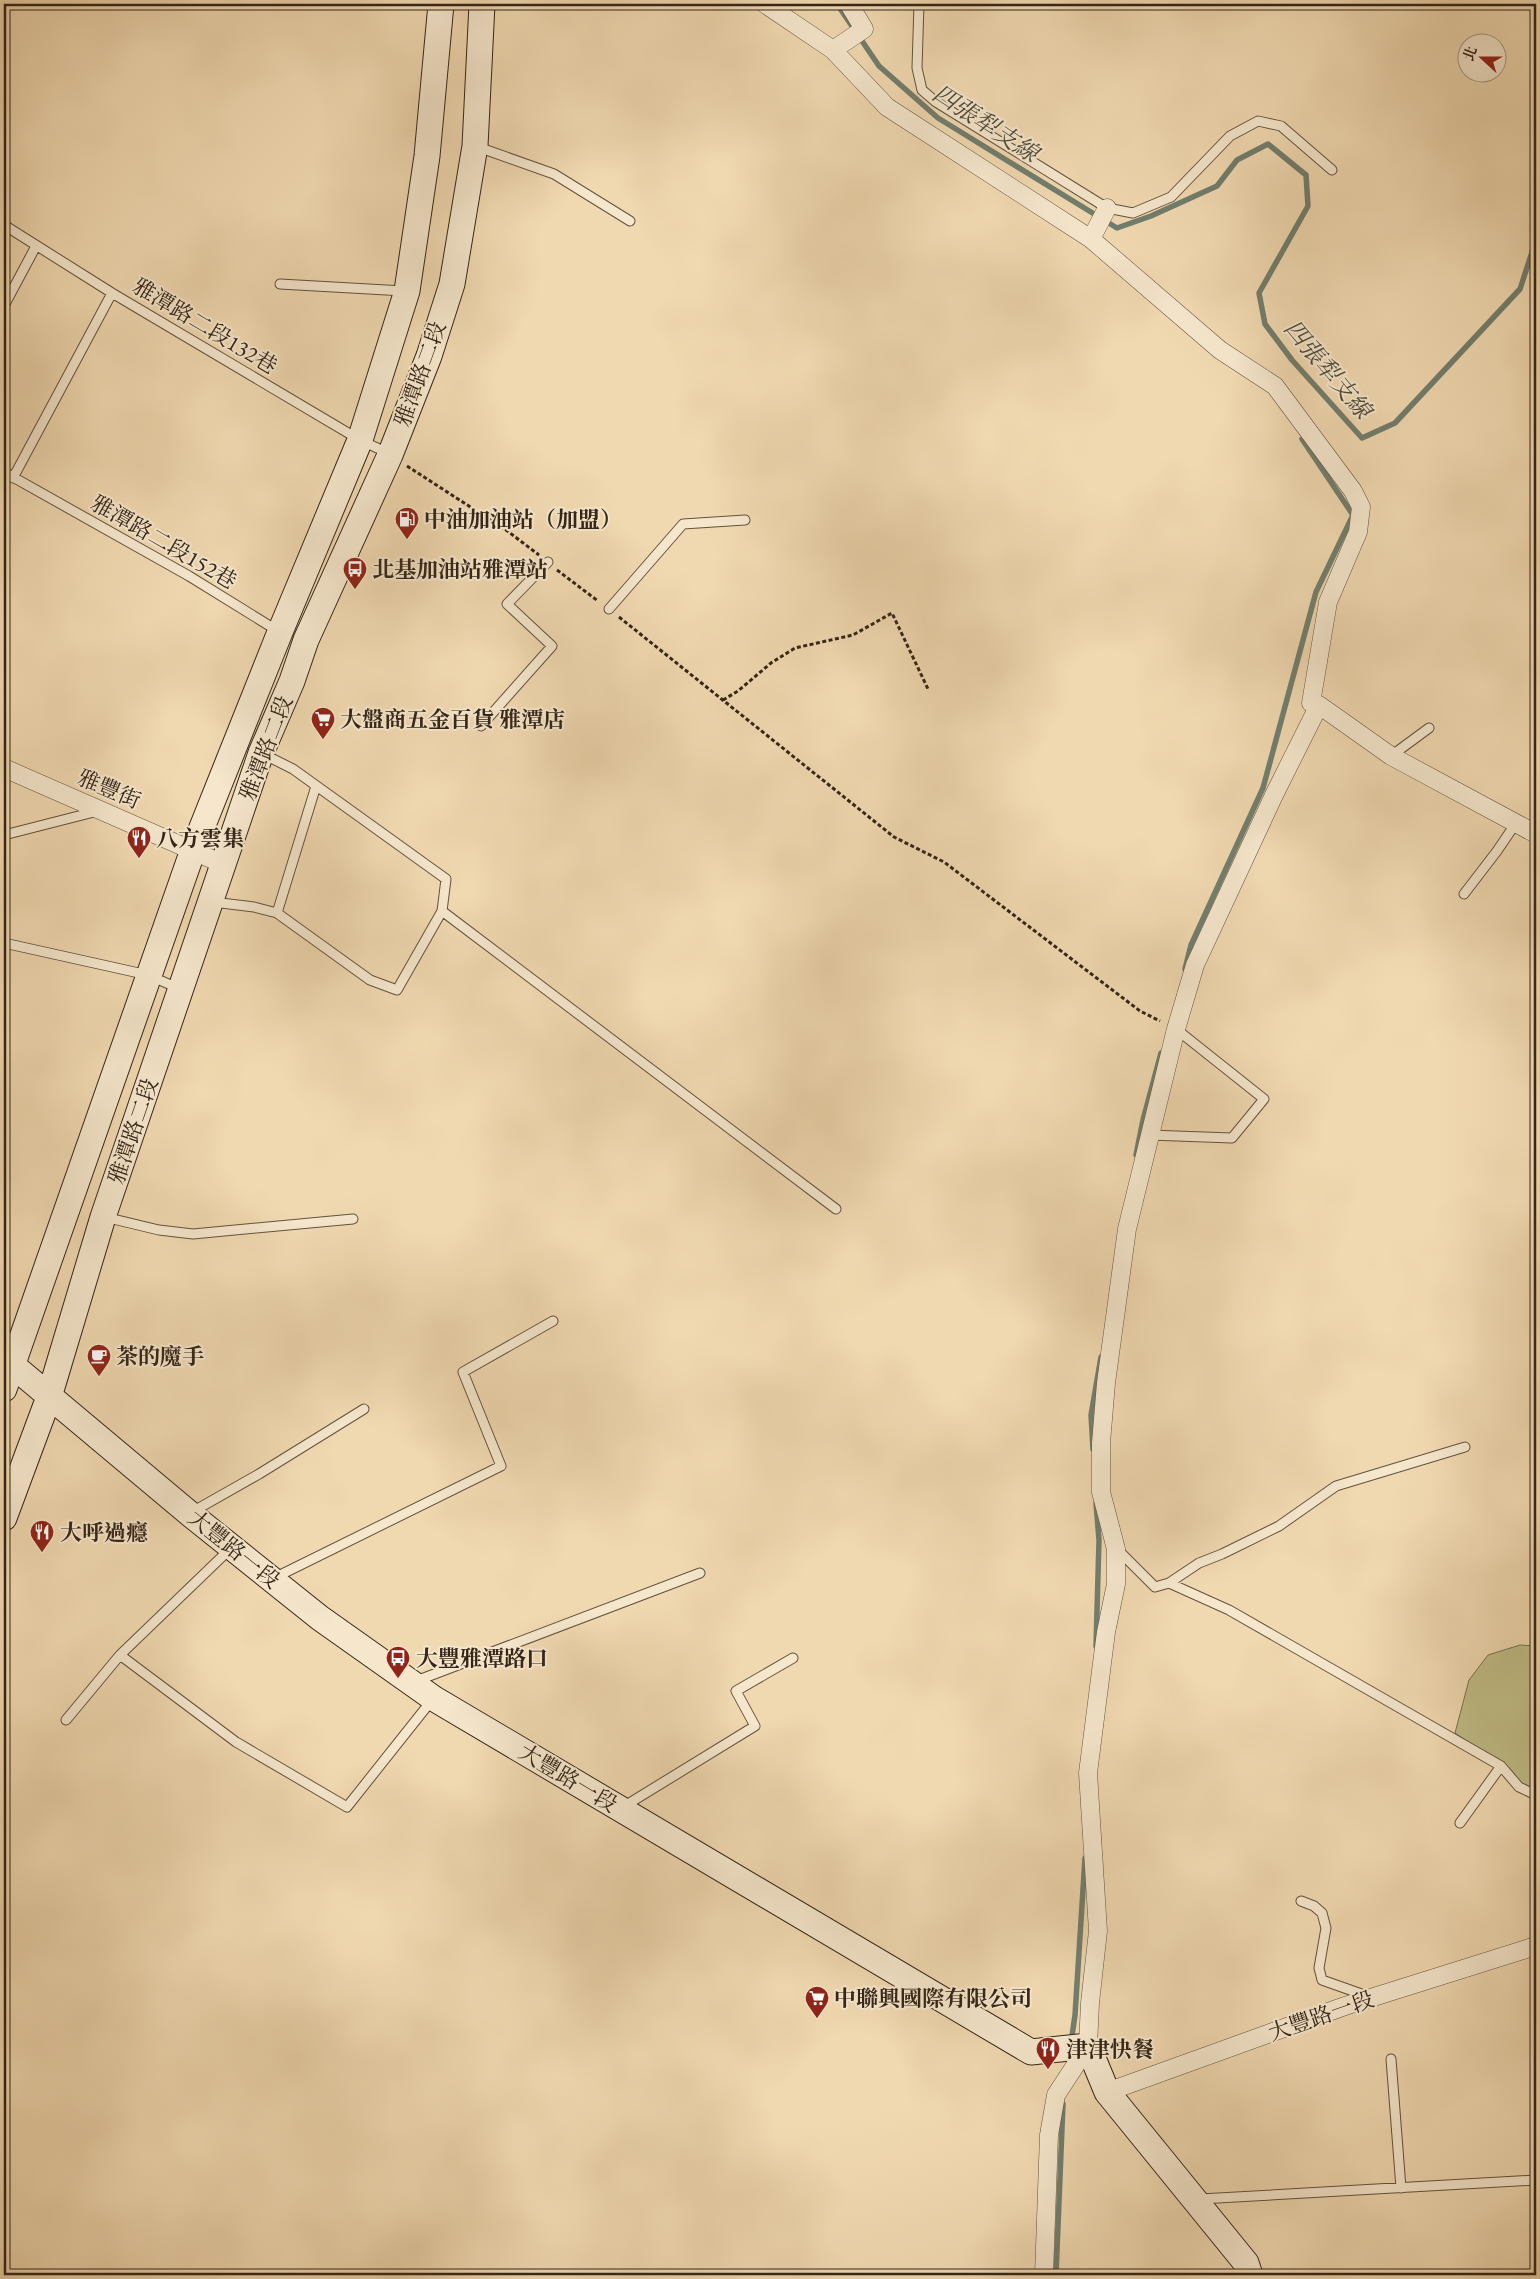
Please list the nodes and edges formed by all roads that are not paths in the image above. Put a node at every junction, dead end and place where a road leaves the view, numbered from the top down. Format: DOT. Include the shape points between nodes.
graph roads {
  1 [pos="441,4"];
  2 [pos="482,4"];
  3 [pos="765,4"];
  4 [pos="849,4"];
  5 [pos="919,4"];
  6 [pos="833,50"];
  7 [pos="475,146"];
  8 [pos="1332,170"];
  9 [pos="1107,208"];
  10 [pos="630,221"];
  11 [pos="4,225"];
  12 [pos="1091,239"];
  13 [pos="36,246"];
  14 [pos="280,284"];
  15 [pos="407,291"];
  16 [pos="112,293"];
  17 [pos="4,306"];
  18 [pos="360,440"];
  19 [pos="390,455"];
  20 [pos="4,472"];
  21 [pos="13,478"];
  22 [pos="745,520"];
  23 [pos="548,562"];
  24 [pos="609,609"];
  25 [pos="293,636"];
  26 [pos="1319,705"];
  27 [pos="481,726"];
  28 [pos="1429,728"];
  29 [pos="262,754"];
  30 [pos="1390,756"];
  31 [pos="4,768"];
  32 [pos="316,786"];
  33 [pos="100,810"];
  34 [pos="1516,824"];
  35 [pos="1536,834"];
  36 [pos="4,835"];
  37 [pos="193,850"];
  38 [pos="222,864"];
  39 [pos="1464,894"];
  40 [pos="211,902"];
  41 [pos="442,911"];
  42 [pos="277,913"];
  43 [pos="4,943"];
  44 [pos="148,975"];
  45 [pos="182,990"];
  46 [pos="1176,1029"];
  47 [pos="1149,1135"];
  48 [pos="836,1209"];
  49 [pos="102,1217"];
  50 [pos="353,1219"];
  51 [pos="553,1321"];
  52 [pos="8,1362"];
  53 [pos="4,1389"];
  54 [pos="50,1397"];
  55 [pos="364,1409"];
  56 [pos="1465,1447"];
  57 [pos="190,1514"];
  58 [pos="4,1518"];
  59 [pos="232,1547"];
  60 [pos="1116,1549"];
  61 [pos="700,1573"];
  62 [pos="272,1580"];
  63 [pos="1169,1583"];
  64 [pos="120,1655"];
  65 [pos="793,1658"];
  66 [pos="411,1682"];
  67 [pos="433,1698"];
  68 [pos="66,1720"];
  69 [pos="1501,1766"];
  70 [pos="1536,1796"];
  71 [pos="620,1809"];
  72 [pos="1460,1823"];
  73 [pos="1302,1901"];
  74 [pos="1536,1946"];
  75 [pos="1372,1997"];
  76 [pos="1088,2046"];
  77 [pos="1391,2059"];
  78 [pos="1107,2092"];
  79 [pos="1536,2180"];
  80 [pos="1401,2188"];
  81 [pos="1196,2199"];
  82 [pos="1044,2275"];
  83 [pos="1250,2275"];
  1 -- 15 [label="street, 雅潭路二段" via="427,156"];
  2 -- 7 [label="street, 雅潭路二段"];
  3 -- 6 [label="street"];
  4 -- 6 [label="street" via="864,29"];
  5 -- 9 [label="lane" via="917,68 922,90 936,102"];
  6 -- 12 [label="street" via="887,107"];
  7 -- 10 [label="lane" via="554,174"];
  7 -- 19 [label="street, 雅潭路二段" via="452,284 429,356"];
  8 -- 9 [label="lane" via="1281,126 1258,121 1230,136 1172,197 1134,213"];
  9 -- 12 [label="street"];
  11 -- 13 [label="lane, 雅潭路二段132巷"];
  12 -- 26 [label="street" via="1220,350 1275,386 1353,491 1361,507 1358,532 1328,602 1311,703"];
  13 -- 16 [label="lane, 雅潭路二段132巷"];
  13 -- 17 [label="lane"];
  14 -- 15 [label="lane"];
  15 -- 18 [label="street, 雅潭路二段"];
  16 -- 18 [label="lane, 雅潭路二段132巷"];
  16 -- 21 [label="lane"];
  18 -- 19 [label="lane, 雅潭路二段132巷"];
  18 -- 25 [label="street, 雅潭路二段"];
  19 -- 25 [label="street, 雅潭路二段"];
  20 -- 21 [label="lane, 雅潭路二段152巷"];
  21 -- 25 [label="lane, 雅潭路二段152巷"];
  22 -- 24 [label="lane" via="683,524"];
  23 -- 27 [label="lane" via="507,604 552,646"];
  25 -- 29 [label="street, 雅潭路二段" via="292,681"];
  25 -- 37 [label="street, 雅潭路二段"];
  26 -- 30 [label="street"];
  26 -- 46 [label="street" via="1195,965"];
  28 -- 30 [label="lane"];
  29 -- 32 [label="lane" via="293,769"];
  29 -- 38 [label="street, 雅潭路二段"];
  30 -- 34 [label="street"];
  31 -- 33 [label="street, 雅豐街"];
  32 -- 41 [label="lane" via="446,879"];
  32 -- 42 [label="lane"];
  33 -- 36 [label="lane"];
  33 -- 37 [label="street, 雅豐街"];
  34 -- 35 [label="street"];
  34 -- 39 [label="lane"];
  37 -- 38 [label="street, 雅豐街"];
  37 -- 44 [label="street, 雅潭路二段"];
  38 -- 40 [label="street, 雅潭路二段"];
  40 -- 42 [label="lane"];
  40 -- 45 [label="street, 雅潭路二段"];
  41 -- 42 [label="lane" via="397,990 370,980"];
  41 -- 48 [label="lane"];
  43 -- 44 [label="lane"];
  44 -- 45 [label="lane"];
  44 -- 52 [label="street, 雅潭路二段"];
  45 -- 49 [label="street, 雅潭路二段"];
  46 -- 47 [label="street"];
  46 -- 47 [label="lane" via="1264,1099 1232,1138"];
  47 -- 60 [label="street" via="1127,1229 1101,1443 1101,1492"];
  49 -- 50 [label="lane" via="193,1234"];
  49 -- 54 [label="street, 雅潭路二段"];
  51 -- 62 [label="lane" via="463,1372 501,1466"];
  52 -- 53 [label="street, 雅潭路二段"];
  52 -- 54 [label="street, 大豐路一段"];
  54 -- 57 [label="street, 大豐路一段"];
  54 -- 58 [label="street, 雅潭路二段"];
  55 -- 57 [label="lane"];
  56 -- 63 [label="lane" via="1336,1486 1279,1526 1199,1563"];
  57 -- 59 [label="street, 大豐路一段"];
  59 -- 62 [label="street, 大豐路一段"];
  59 -- 64 [label="lane"];
  60 -- 63 [label="lane" via="1155,1587"];
  60 -- 76 [label="street" via="1116,1584 1106,1632 1088,1773 1098,1932"];
  61 -- 66 [label="lane"];
  62 -- 66 [label="street, 大豐路一段"];
  63 -- 69 [label="lane" via="1229,1610"];
  64 -- 67 [label="lane" via="236,1742 347,1807"];
  64 -- 68 [label="lane"];
  65 -- 71 [label="lane" via="736,1691 755,1726"];
  66 -- 67 [label="street, 大豐路一段"];
  67 -- 71 [label="street, 大豐路一段"];
  69 -- 70 [label="lane" via="1519,1787"];
  69 -- 72 [label="lane"];
  71 -- 76 [label="street, 大豐路一段" via="1031,2052"];
  73 -- 75 [label="lane" via="1322,1913 1326,1928 1318,1968 1322,1980"];
  74 -- 75 [label="street, 大豐路一段"];
  75 -- 78 [label="street, 大豐路一段"];
  76 -- 78 [label="street"];
  76 -- 82 [label="street" via="1056,2095 1049,2135"];
  77 -- 80 [label="lane"];
  78 -- 81 [label="street"];
  79 -- 80 [label="lane"];
  80 -- 81 [label="lane"];
  81 -- 83 [label="street" via="1246,2263"];
}
